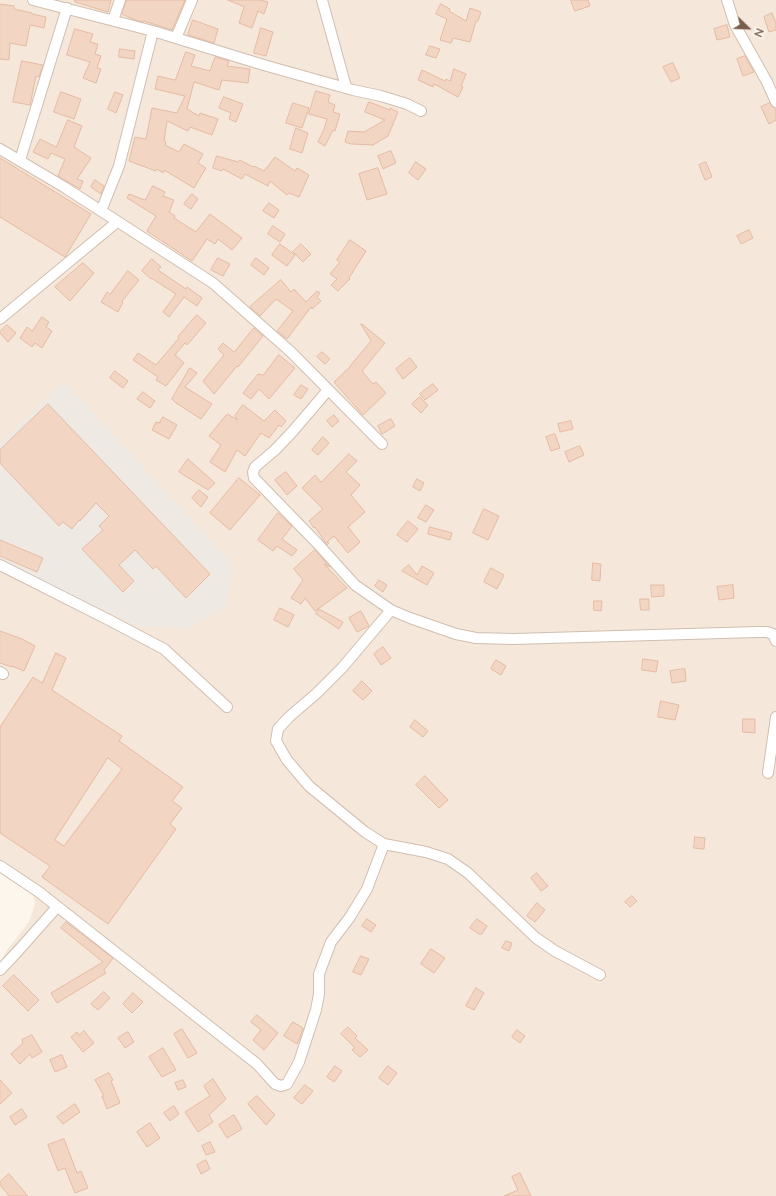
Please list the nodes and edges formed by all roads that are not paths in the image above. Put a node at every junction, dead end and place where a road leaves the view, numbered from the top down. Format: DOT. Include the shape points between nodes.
graph roads {
  1 [pos="33,0"];
  2 [pos="120,0"];
  3 [pos="192,0"];
  4 [pos="322,0"];
  5 [pos="727,0"];
  6 [pos="67,8"];
  7 [pos="113,20"];
  8 [pos="153,31"];
  9 [pos="176,38"];
  10 [pos="346,87"];
  11 [pos="776,102"];
  12 [pos="421,111"];
  13 [pos="0,149"];
  14 [pos="20,160"];
  15 [pos="101,212"];
  16 [pos="117,222"];
  17 [pos="0,319"];
  18 [pos="328,390"];
  19 [pos="382,444"];
  20 [pos="0,565"];
  21 [pos="391,610"];
  22 [pos="776,641"];
  23 [pos="227,707"];
  24 [pos="776,717"];
  25 [pos="768,772"];
  26 [pos="384,844"];
  27 [pos="0,866"];
  28 [pos="57,907"];
  29 [pos="0,970"];
  30 [pos="600,975"];
  1 -- 6 [label="street"];
  2 -- 7 [label="street"];
  3 -- 9 [label="street"];
  4 -- 10 [label="street"];
  5 -- 11 [label="street" via="736,25"];
  6 -- 7 [label="street"];
  6 -- 14 [label="street"];
  7 -- 8 [label="street"];
  8 -- 9 [label="street"];
  8 -- 15 [label="street" via="119,166"];
  9 -- 10 [label="street"];
  10 -- 12 [label="street" via="382,96"];
  13 -- 14 [label="street"];
  14 -- 15 [label="street"];
  15 -- 16 [label="street"];
  16 -- 17 [label="street"];
  16 -- 18 [label="street" via="213,283 291,352"];
  18 -- 19 [label="street"];
  18 -- 21 [label="street" via="289,436 255,467 254,478 355,585"];
  20 -- 23 [label="street" via="164,649"];
  21 -- 22 [label="street" via="456,634 476,638 767,632 773,634"];
  21 -- 26 [label="street" via="342,668 289,717 278,730 276,741 287,760 308,786"];
  24 -- 25 [label="street"];
  26 -- 28 [label="street" via="367,889 331,942 319,974 316,1010 299,1062 287,1084 281,1086 275,1084 257,1064"];
  26 -- 30 [label="street" via="448,859 468,873 536,938"];
  27 -- 28 [label="street"];
  28 -- 29 [label="street"];
}
